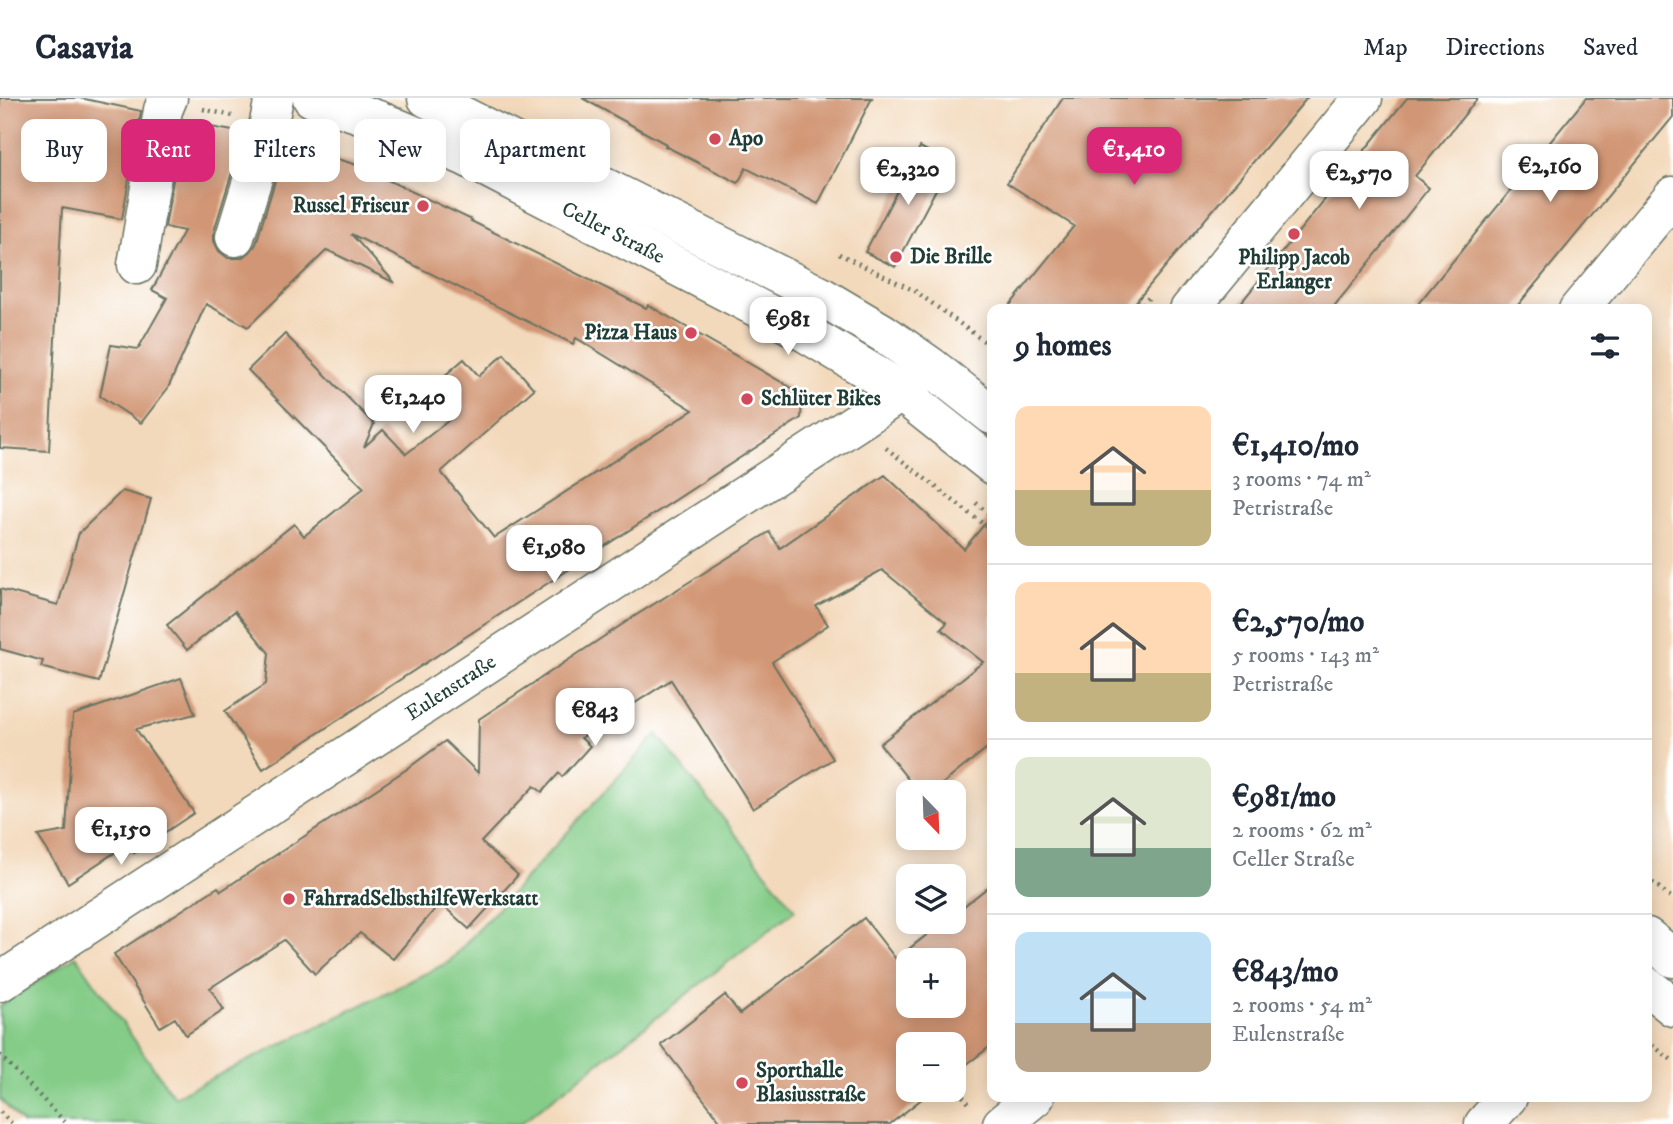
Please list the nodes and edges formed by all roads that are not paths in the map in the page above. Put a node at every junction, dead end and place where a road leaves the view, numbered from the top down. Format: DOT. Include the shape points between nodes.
graph roads {
  1 [pos="312,98"];
  2 [pos="427,98"];
  3 [pos="1363,98"];
  4 [pos="167,99"];
  5 [pos="271,111"];
  6 [pos="1673,196"];
  7 [pos="235,237"];
  8 [pos="137,265"];
  9 [pos="1194,304"];
  10 [pos="1583,304"];
  11 [pos="930,366"];
  12 [pos="901,392"];
  13 [pos="987,411"];
  14 [pos="987,461"];
  15 [pos="1652,941"];
  16 [pos="1673,958"];
  17 [pos="0,982"];
  18 [pos="1652,990"];
  19 [pos="1673,1007"];
  20 [pos="1029,1102"];
  21 [pos="1504,1102"];
  22 [pos="1002,1124"];
  23 [pos="1484,1124"];
  1 -- 12 [label="street, Celler Straße" via="464,156 804,332"];
  2 -- 11 [label="street, Celler Straße" via="819,295"];
  3 -- 9 [label="street"];
  4 -- 8 [label="street"];
  5 -- 7 [label="street"];
  6 -- 10 [label="street"];
  11 -- 12 [label="street"];
  11 -- 13 [label="street, Celler Straße"];
  12 -- 14 [label="street, Celler Straße"];
  12 -- 17 [label="street, Eulenstraße"];
  15 -- 16 [label="street"];
  18 -- 19 [label="street"];
  20 -- 22 [label="street"];
  21 -- 23 [label="street"];
}
